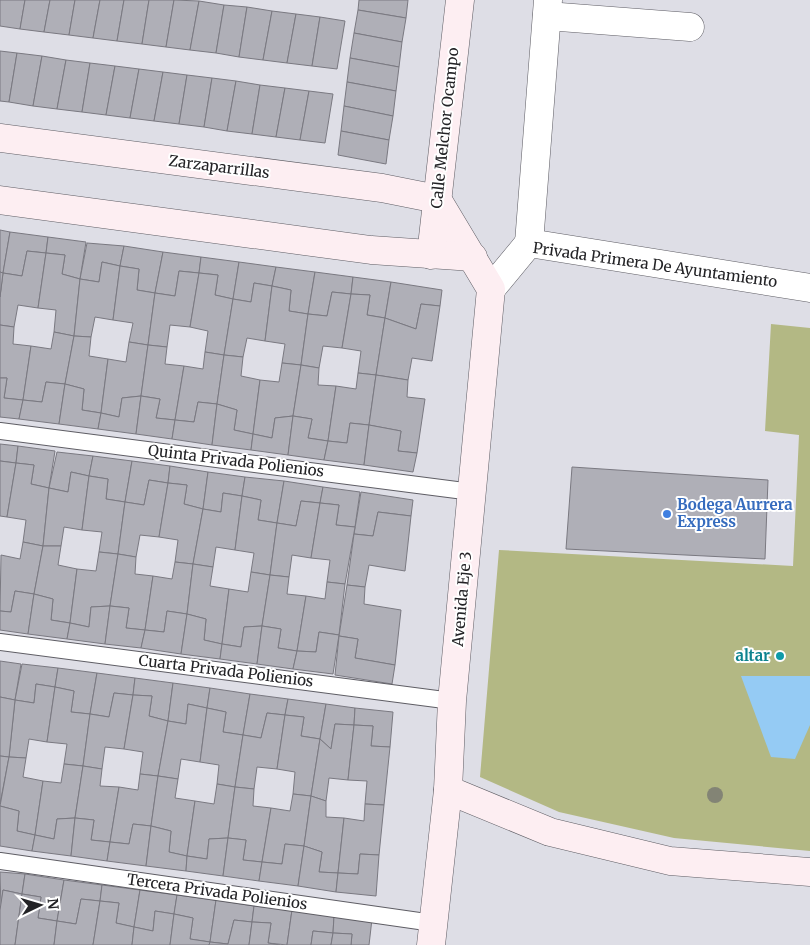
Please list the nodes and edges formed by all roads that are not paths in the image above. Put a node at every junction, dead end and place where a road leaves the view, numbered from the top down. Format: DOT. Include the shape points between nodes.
graph roads {
  1 [pos="460,0"];
  2 [pos="548,8"];
  3 [pos="690,27"];
  4 [pos="0,138"];
  5 [pos="437,198"];
  6 [pos="0,200"];
  7 [pos="529,243"];
  8 [pos="431,255"];
  9 [pos="473,257"];
  10 [pos="810,288"];
  11 [pos="491,290"];
  12 [pos="0,431"];
  13 [pos="472,492"];
  14 [pos="0,642"];
  15 [pos="452,700"];
  16 [pos="448,790"];
  17 [pos="0,861"];
  18 [pos="810,872"];
  19 [pos="432,934"];
  1 -- 5 [label="street, Calle Melchor Ocampo"];
  2 -- 3 [label="street"];
  2 -- 7 [label="street"];
  4 -- 5 [label="street, Zarzaparrillas"];
  5 -- 8 [label="street, Calle Melchor Ocampo"];
  5 -- 9 [label="street"];
  6 -- 8 [label="street" via="371,250"];
  7 -- 10 [label="street, Privada Primera De Ayuntamiento"];
  7 -- 11 [label="street, Privada Primera De Ayuntamiento"];
  8 -- 9 [label="street"];
  9 -- 11 [label="street"];
  11 -- 13 [label="street, Avenida Eje 3"];
  12 -- 13 [label="lane, Quinta Privada Polienios"];
  13 -- 15 [label="street, Avenida Eje 3"];
  14 -- 15 [label="lane, Cuarta Privada Polienios"];
  15 -- 16 [label="street, Avenida Eje 3"];
  16 -- 18 [label="street" via="550,832 670,861"];
  16 -- 19 [label="street, Avenida Eje 3"];
  17 -- 19 [label="lane, Tercera Privada Polienios"];
}
